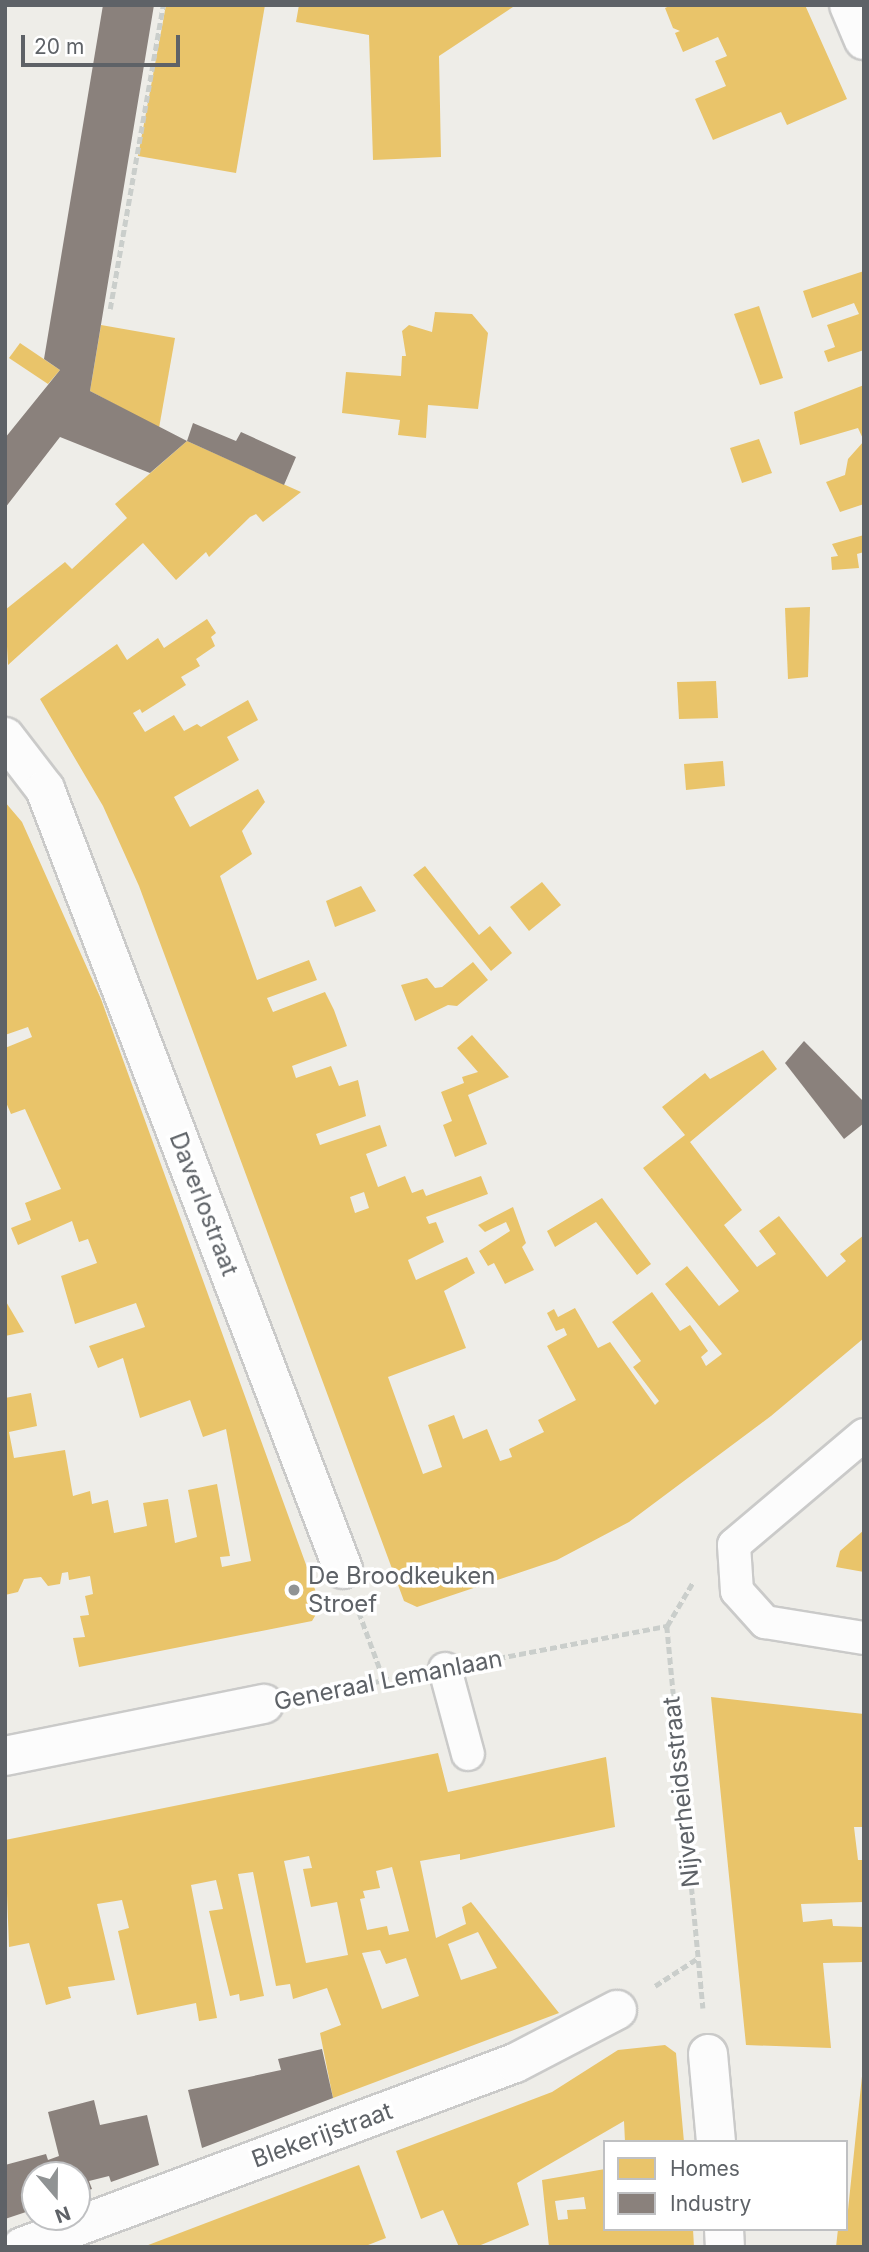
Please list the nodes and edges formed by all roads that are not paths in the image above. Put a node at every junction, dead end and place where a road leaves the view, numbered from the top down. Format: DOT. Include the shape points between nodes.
graph roads {
  1 [pos="849,5"];
  2 [pos="864,40"];
  3 [pos="5,737"];
  4 [pos="864,1435"];
  5 [pos="344,1569"];
  6 [pos="864,1638"];
  7 [pos="445,1669"];
  8 [pos="264,1704"];
  9 [pos="468,1754"];
  10 [pos="5,1756"];
  11 [pos="617,2010"];
  12 [pos="708,2054"];
  13 [pos="716,2140"];
  14 [pos="22,2247"];
  1 -- 2 [label="street"];
  3 -- 5 [label="street, Daverlostraat" via="45,789"];
  4 -- 6 [label="lane" via="734,1545 737,1591 765,1622"];
  7 -- 9 [label="lane"];
  8 -- 10 [label="street, Generaal Lemanlaan"];
  11 -- 14 [label="street, Blekerijstraat" via="515,2063"];
  12 -- 13 [label="street"];
}
